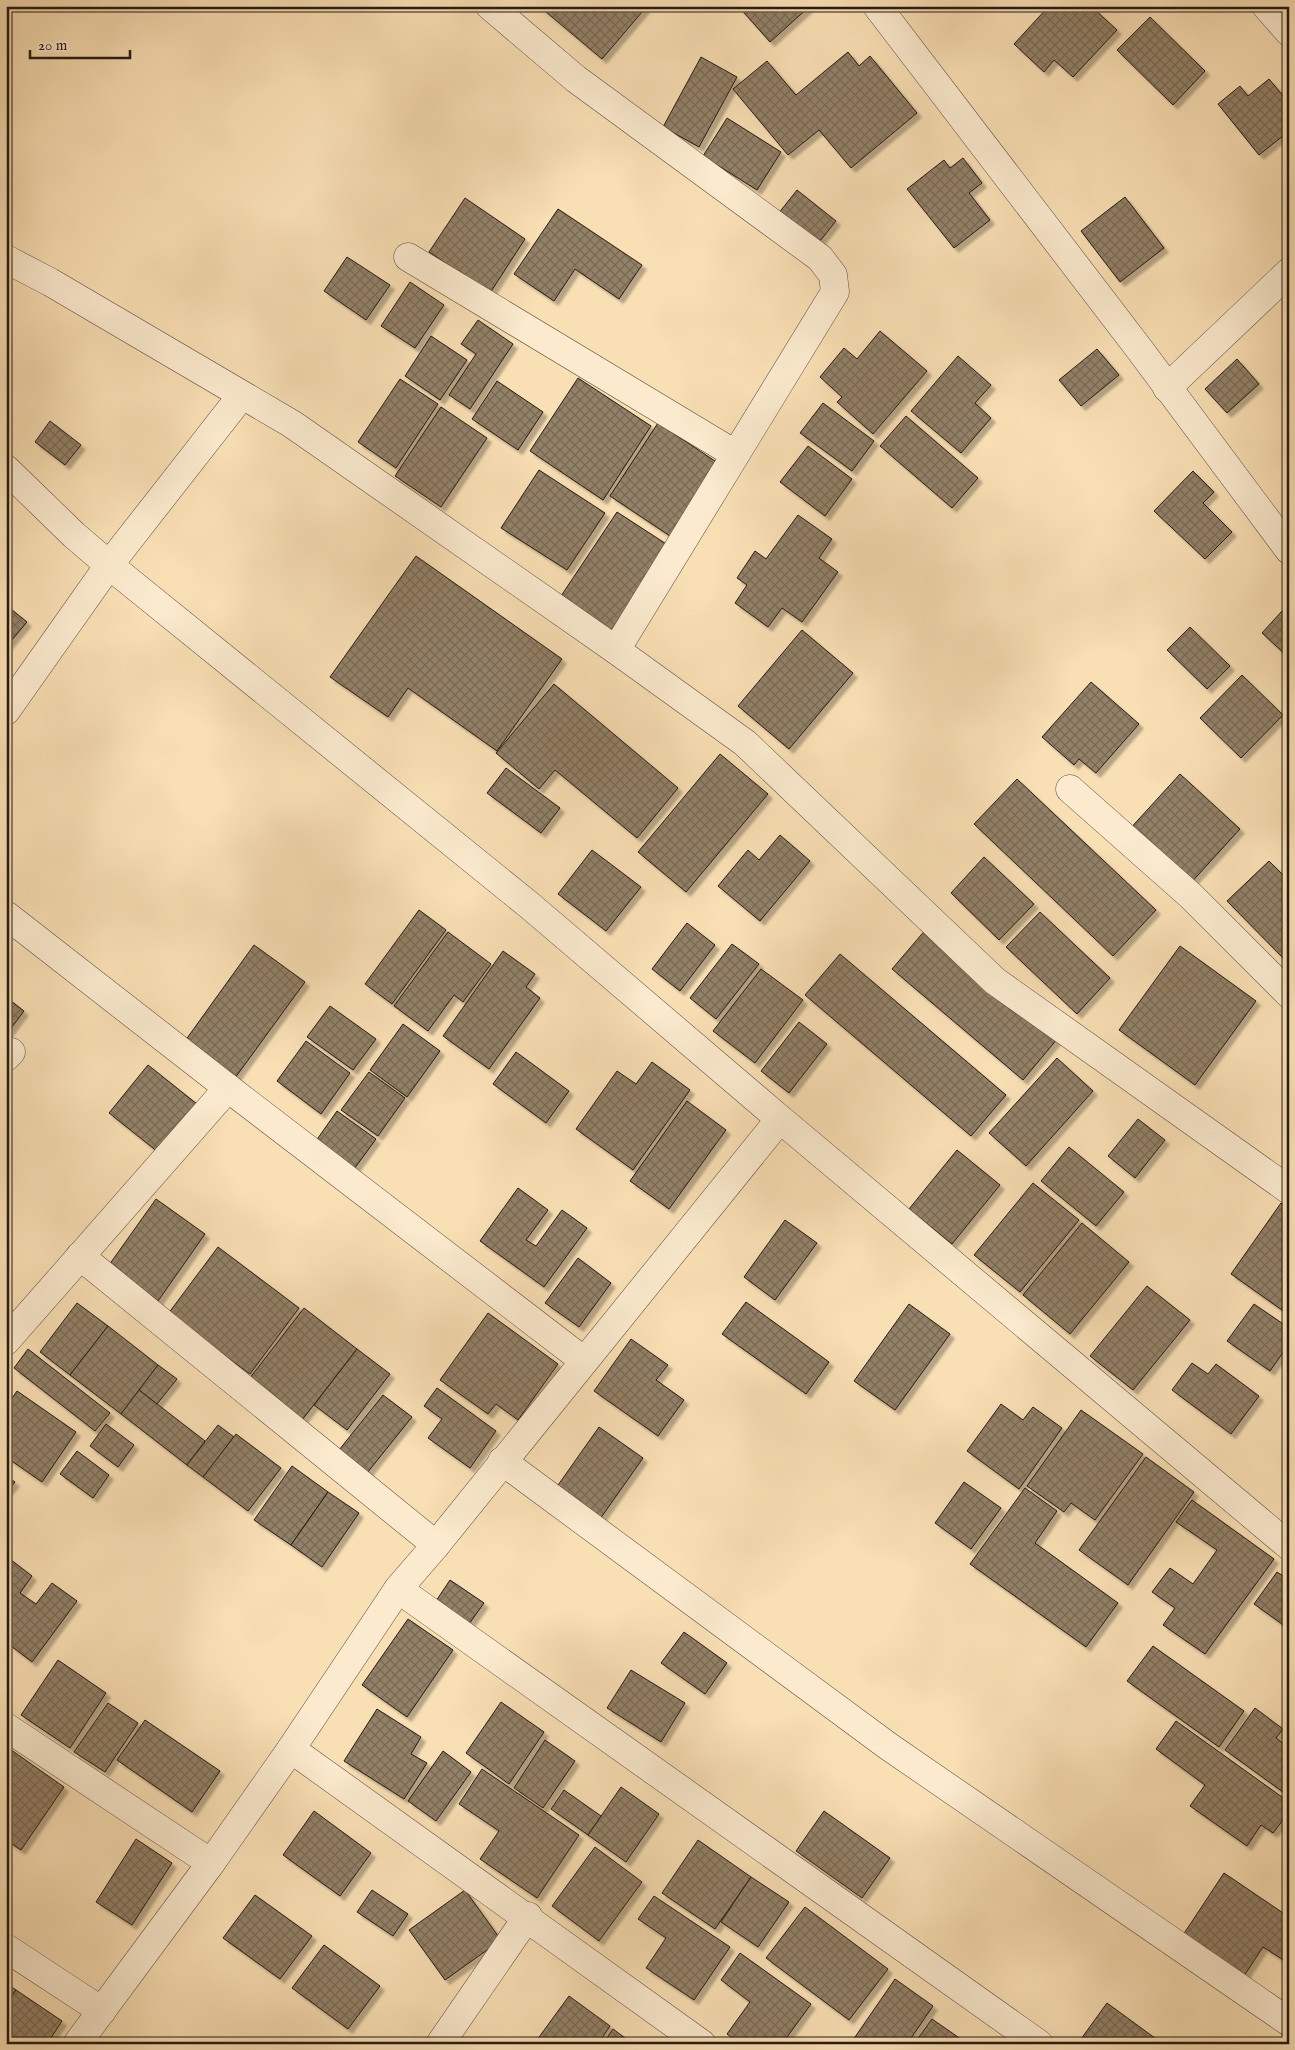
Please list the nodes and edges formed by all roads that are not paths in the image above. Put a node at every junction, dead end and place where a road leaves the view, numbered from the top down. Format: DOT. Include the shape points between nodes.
graph roads {
  1 [pos="490,6"];
  2 [pos="876,6"];
  3 [pos="1266,6"];
  4 [pos="1289,32"];
  5 [pos="408,257"];
  6 [pos="6,259"];
  7 [pos="1289,272"];
  8 [pos="1167,388"];
  9 [pos="242,395"];
  10 [pos="735,454"];
  11 [pos="6,469"];
  12 [pos="1289,550"];
  13 [pos="109,565"];
  14 [pos="616,650"];
  15 [pos="6,711"];
  16 [pos="1070,789"];
  17 [pos="6,915"];
  18 [pos="1289,994"];
  19 [pos="228,1088"];
  20 [pos="780,1118"];
  21 [pos="1289,1190"];
  22 [pos="80,1256"];
  23 [pos="6,1341"];
  24 [pos="584,1360"];
  25 [pos="502,1461"];
  26 [pos="436,1545"];
  27 [pos="1289,1546"];
  28 [pos="398,1589"];
  29 [pos="6,1727"];
  30 [pos="291,1749"];
  31 [pos="211,1863"];
  32 [pos="528,1916"];
  33 [pos="6,1948"];
  34 [pos="102,2010"];
  35 [pos="1289,2022"];
  36 [pos="77,2044"];
  37 [pos="440,2044"];
  38 [pos="702,2044"];
  39 [pos="1039,2044"];
  1 -- 10 [label="street" via="576,79 820,258 833,276 835,292"];
  2 -- 8 [label="street"];
  3 -- 4 [label="street"];
  5 -- 10 [label="street"];
  6 -- 9 [label="street"];
  7 -- 8 [label="street"];
  8 -- 12 [label="street"];
  9 -- 13 [label="street"];
  9 -- 14 [label="street" via="292,424"];
  10 -- 14 [label="street"];
  11 -- 13 [label="street"];
  13 -- 15 [label="street"];
  13 -- 20 [label="street" via="529,904"];
  14 -- 21 [label="street" via="745,743 995,981"];
  16 -- 18 [label="street" via="1191,896"];
  17 -- 19 [label="street"];
  19 -- 22 [label="street"];
  19 -- 24 [label="street"];
  20 -- 24 [label="street"];
  20 -- 27 [label="street"];
  22 -- 23 [label="street"];
  22 -- 26 [label="street"];
  24 -- 25 [label="street"];
  25 -- 26 [label="street"];
  25 -- 35 [label="street" via="888,1746"];
  26 -- 28 [label="street"];
  28 -- 30 [label="street"];
  28 -- 39 [label="street"];
  29 -- 31 [label="street"];
  30 -- 31 [label="street"];
  30 -- 32 [label="street"];
  31 -- 34 [label="street"];
  32 -- 37 [label="street"];
  32 -- 38 [label="street"];
  33 -- 34 [label="street"];
  34 -- 36 [label="street"];
}
